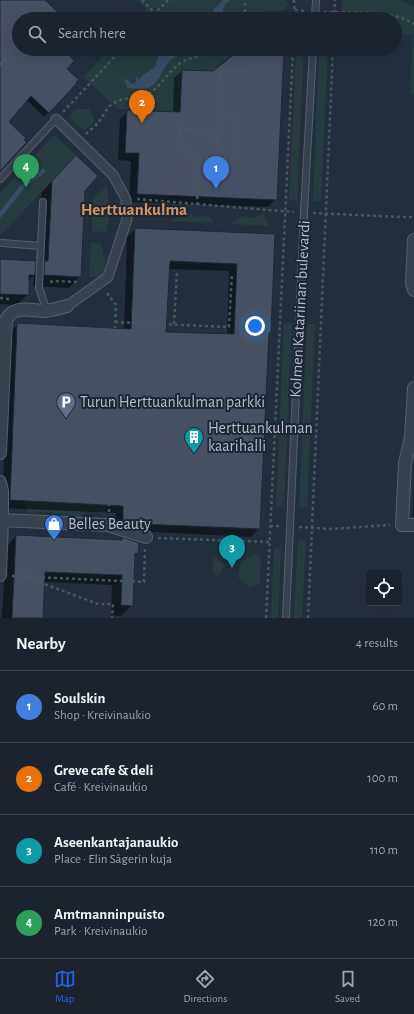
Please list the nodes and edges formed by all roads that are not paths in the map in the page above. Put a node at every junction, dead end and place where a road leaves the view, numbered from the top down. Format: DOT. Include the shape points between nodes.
graph roads {
  1 [pos="316,0"];
  2 [pos="315,12"];
  3 [pos="313,56"];
  4 [pos="56,119"];
  5 [pos="0,179"];
  6 [pos="44,202"];
  7 [pos="414,240"];
  8 [pos="2,243"];
  9 [pos="41,246"];
  10 [pos="414,290"];
  11 [pos="67,306"];
  12 [pos="47,311"];
  13 [pos="414,388"];
  14 [pos="1,416"];
  15 [pos="0,452"];
  16 [pos="0,482"];
  17 [pos="2,520"];
  18 [pos="408,525"];
  19 [pos="146,537"];
  20 [pos="0,575"];
  21 [pos="286,618"];
  1 -- 2 [label="lane"];
  3 -- 21 [label="lane, Kolmen Katariinan bulevardi"];
  4 -- 5 [label="lane"];
  4 -- 11 [label="street" via="113,175 126,199 127,219 108,277"];
  6 -- 9 [label="lane"];
  7 -- 10 [label="street"];
  8 -- 9 [label="lane"];
  9 -- 12 [label="lane" via="39,288"];
  11 -- 12 [label="street"];
  12 -- 14 [label="street" via="14,311 6,320"];
  13 -- 18 [label="street" via="412,437 405,463"];
  14 -- 15 [label="street"];
  16 -- 17 [label="street"];
  17 -- 19 [label="street" via="108,525"];
  17 -- 20 [label="street"];
}
